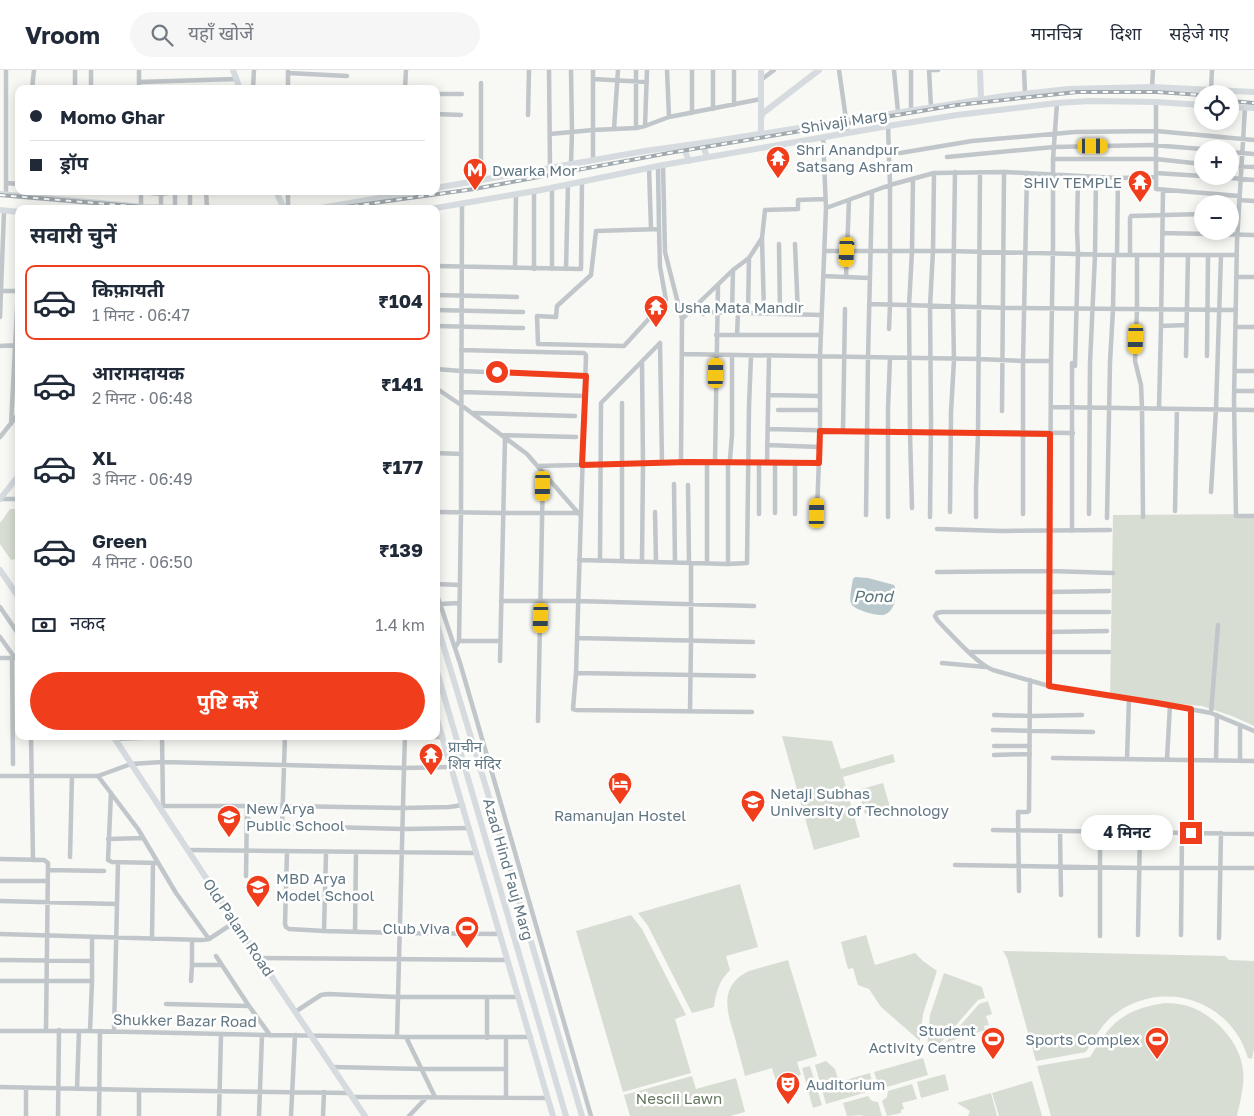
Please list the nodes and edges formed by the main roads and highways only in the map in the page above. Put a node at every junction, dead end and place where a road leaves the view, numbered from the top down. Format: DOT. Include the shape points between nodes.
graph roads {
  1 [pos="233,70"];
  2 [pos="761,70"];
  3 [pos="820,70"];
  4 [pos="980,70"];
  5 [pos="238,85"];
  6 [pos="1254,92"];
  7 [pos="981,99"];
  8 [pos="1194,104"];
  9 [pos="1239,108"];
  10 [pos="1254,108"];
  11 [pos="761,118"];
  12 [pos="761,133"];
  13 [pos="702,143"];
  14 [pos="683,146"];
  15 [pos="707,158"];
  16 [pos="689,161"];
  17 [pos="440,187"];
  18 [pos="35,195"];
  19 [pos="392,195"];
  20 [pos="118,205"];
  21 [pos="344,205"];
  22 [pos="440,207"];
  23 [pos="2,211"];
  24 [pos="15,212"];
  25 [pos="15,480"];
  26 [pos="0,499"];
  27 [pos="0,570"];
  28 [pos="15,592"];
  29 [pos="440,634"];
  30 [pos="440,682"];
  31 [pos="440,730"];
  32 [pos="116,740"];
  33 [pos="523,967"];
  34 [pos="511,971"];
  35 [pos="365,1116"];
  36 [pos="553,1116"];
  37 [pos="566,1116"];
  38 [pos="582,1116"];
  1 -- 5 [label="main road"];
  2 -- 11 [label="main road"];
  3 -- 11 [label="main road" via="763,113"];
  4 -- 7 [label="main road"];
  6 -- 7 [label="main road, Shivaji Marg" via="1152,87 1025,93"];
  7 -- 12 [label="main road, Shivaji Marg"];
  8 -- 15 [label="main road, Shivaji Marg" via="1057,103 957,115"];
  9 -- 10 [label="main road"];
  11 -- 12 [label="main road"];
  12 -- 13 [label="main road, Shivaji Marg"];
  13 -- 14 [label="main road, Shivaji Marg"];
  13 -- 15 [label="main road"];
  14 -- 16 [label="main road"];
  14 -- 17 [label="main road, Shivaji Marg"];
  15 -- 16 [label="main road, Shivaji Marg"];
  16 -- 22 [label="main road, Shivaji Marg"];
  18 -- 20 [label="main road"];
  19 -- 21 [label="main road"];
  23 -- 24 [label="main road"];
  25 -- 26 [label="main road"];
  27 -- 28 [label="main road"];
  29 -- 38 [label="main road, Azad Hind Fauj Marg"];
  30 -- 33 [label="main road, Azad Hind Fauj Marg"];
  31 -- 34 [label="main road"];
  32 -- 35 [label="main road, Old Palam Road"];
  33 -- 34 [label="main road"];
  33 -- 37 [label="main road, Azad Hind Fauj Marg"];
  34 -- 36 [label="main road"];
}
